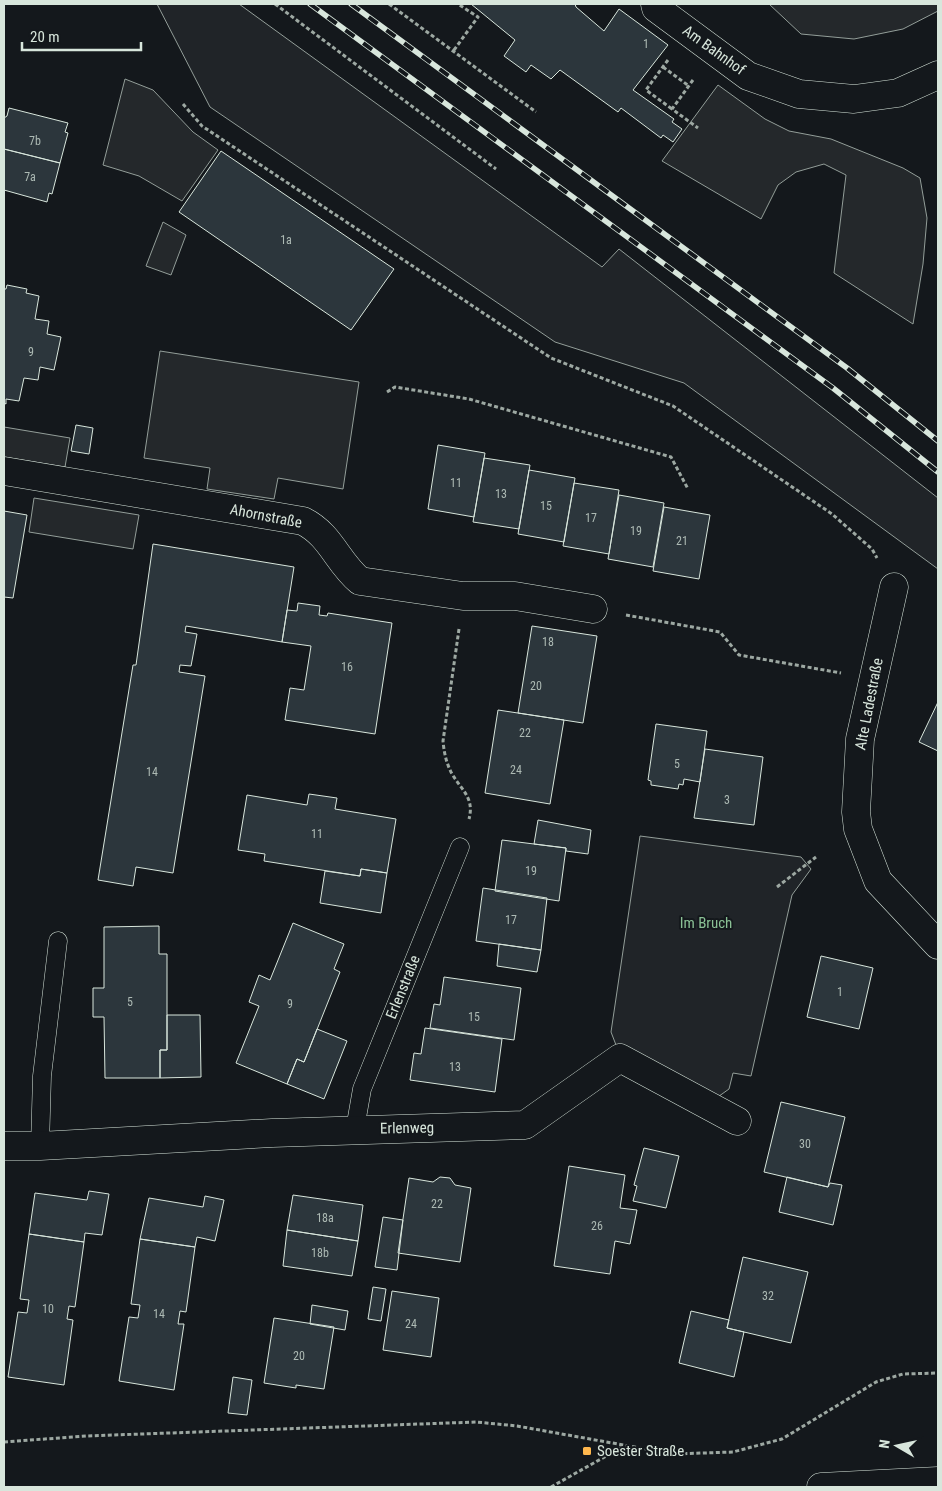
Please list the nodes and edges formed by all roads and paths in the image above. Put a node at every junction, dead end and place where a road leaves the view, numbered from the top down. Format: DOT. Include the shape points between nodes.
graph roads {
  1 [pos="275,4"];
  2 [pos="390,4"];
  3 [pos="458,4"];
  4 [pos="655,4"];
  5 [pos="688,32"];
  6 [pos="454,50"];
  7 [pos="714,51"];
  8 [pos="663,67"];
  9 [pos="938,75"];
  10 [pos="689,86"];
  11 [pos="183,104"];
  12 [pos="672,109"];
  13 [pos="536,112"];
  14 [pos="698,128"];
  15 [pos="496,169"];
  16 [pos="388,392"];
  17 [pos="4,471"];
  18 [pos="688,489"];
  19 [pos="894,587"];
  20 [pos="464,596"];
  21 [pos="593,609"];
  22 [pos="873,678"];
  23 [pos="460,847"];
  24 [pos="816,857"];
  25 [pos="777,887"];
  26 [pos="58,941"];
  27 [pos="938,945"];
  28 [pos="737,1121"];
  29 [pos="355,1130"];
  30 [pos="4,1146"];
  31 [pos="40,1146"];
  32 [pos="938,1373"];
  33 [pos="4,1442"];
  34 [pos="624,1446"];
  35 [pos="938,1481"];
  36 [pos="550,1487"];
  37 [pos="821,1487"];
  1 -- 15 [label="path"];
  2 -- 6 [label="path"];
  3 -- 6 [label="path" via="478,17"];
  4 -- 5 [label="street, Am Bahnhof"];
  5 -- 7 [label="street, Am Bahnhof"];
  5 -- 8 [label="path"];
  6 -- 13 [label="path"];
  7 -- 9 [label="street, Am Bahnhof" via="748,76 799,94 854,99 898,93"];
  7 -- 10 [label="path"];
  8 -- 10 [label="path"];
  8 -- 12 [label="path" via="646,90"];
  10 -- 12 [label="path"];
  11 -- 19 [label="path" via="202,126 551,358 681,411 832,514 872,549"];
  12 -- 14 [label="path"];
  16 -- 18 [label="path" via="395,387 469,400 672,457"];
  17 -- 20 [label="street, Ahornstraße" via="298,520 318,529 360,581"];
  19 -- 22 [label="street, Alte Ladestraße"];
  20 -- 21 [label="street, Ahornstraße" via="515,596"];
  20 -- 23 [label="path" via="442,741 448,765 466,791 472,807"];
  21 -- 22 [label="path" via="720,632 739,655"];
  22 -- 27 [label="street, Alte Ladestraße" via="860,739 858,829 878,881"];
  23 -- 29 [label="lane, Erlenstraße" via="362,1089"];
  24 -- 25 [label="path"];
  26 -- 31 [label="lane" via="42,1076"];
  28 -- 29 [label="street, Erlenweg" via="620,1058 525,1125"];
  29 -- 31 [label="street, Erlenweg"];
  30 -- 31 [label="street, Erlenweg"];
  32 -- 34 [label="path" via="903,1374 876,1382 782,1439 733,1452 674,1454"];
  33 -- 34 [label="path" via="86,1436 476,1422 517,1426"];
  34 -- 36 [label="path"];
  35 -- 37 [label="street"];
}
